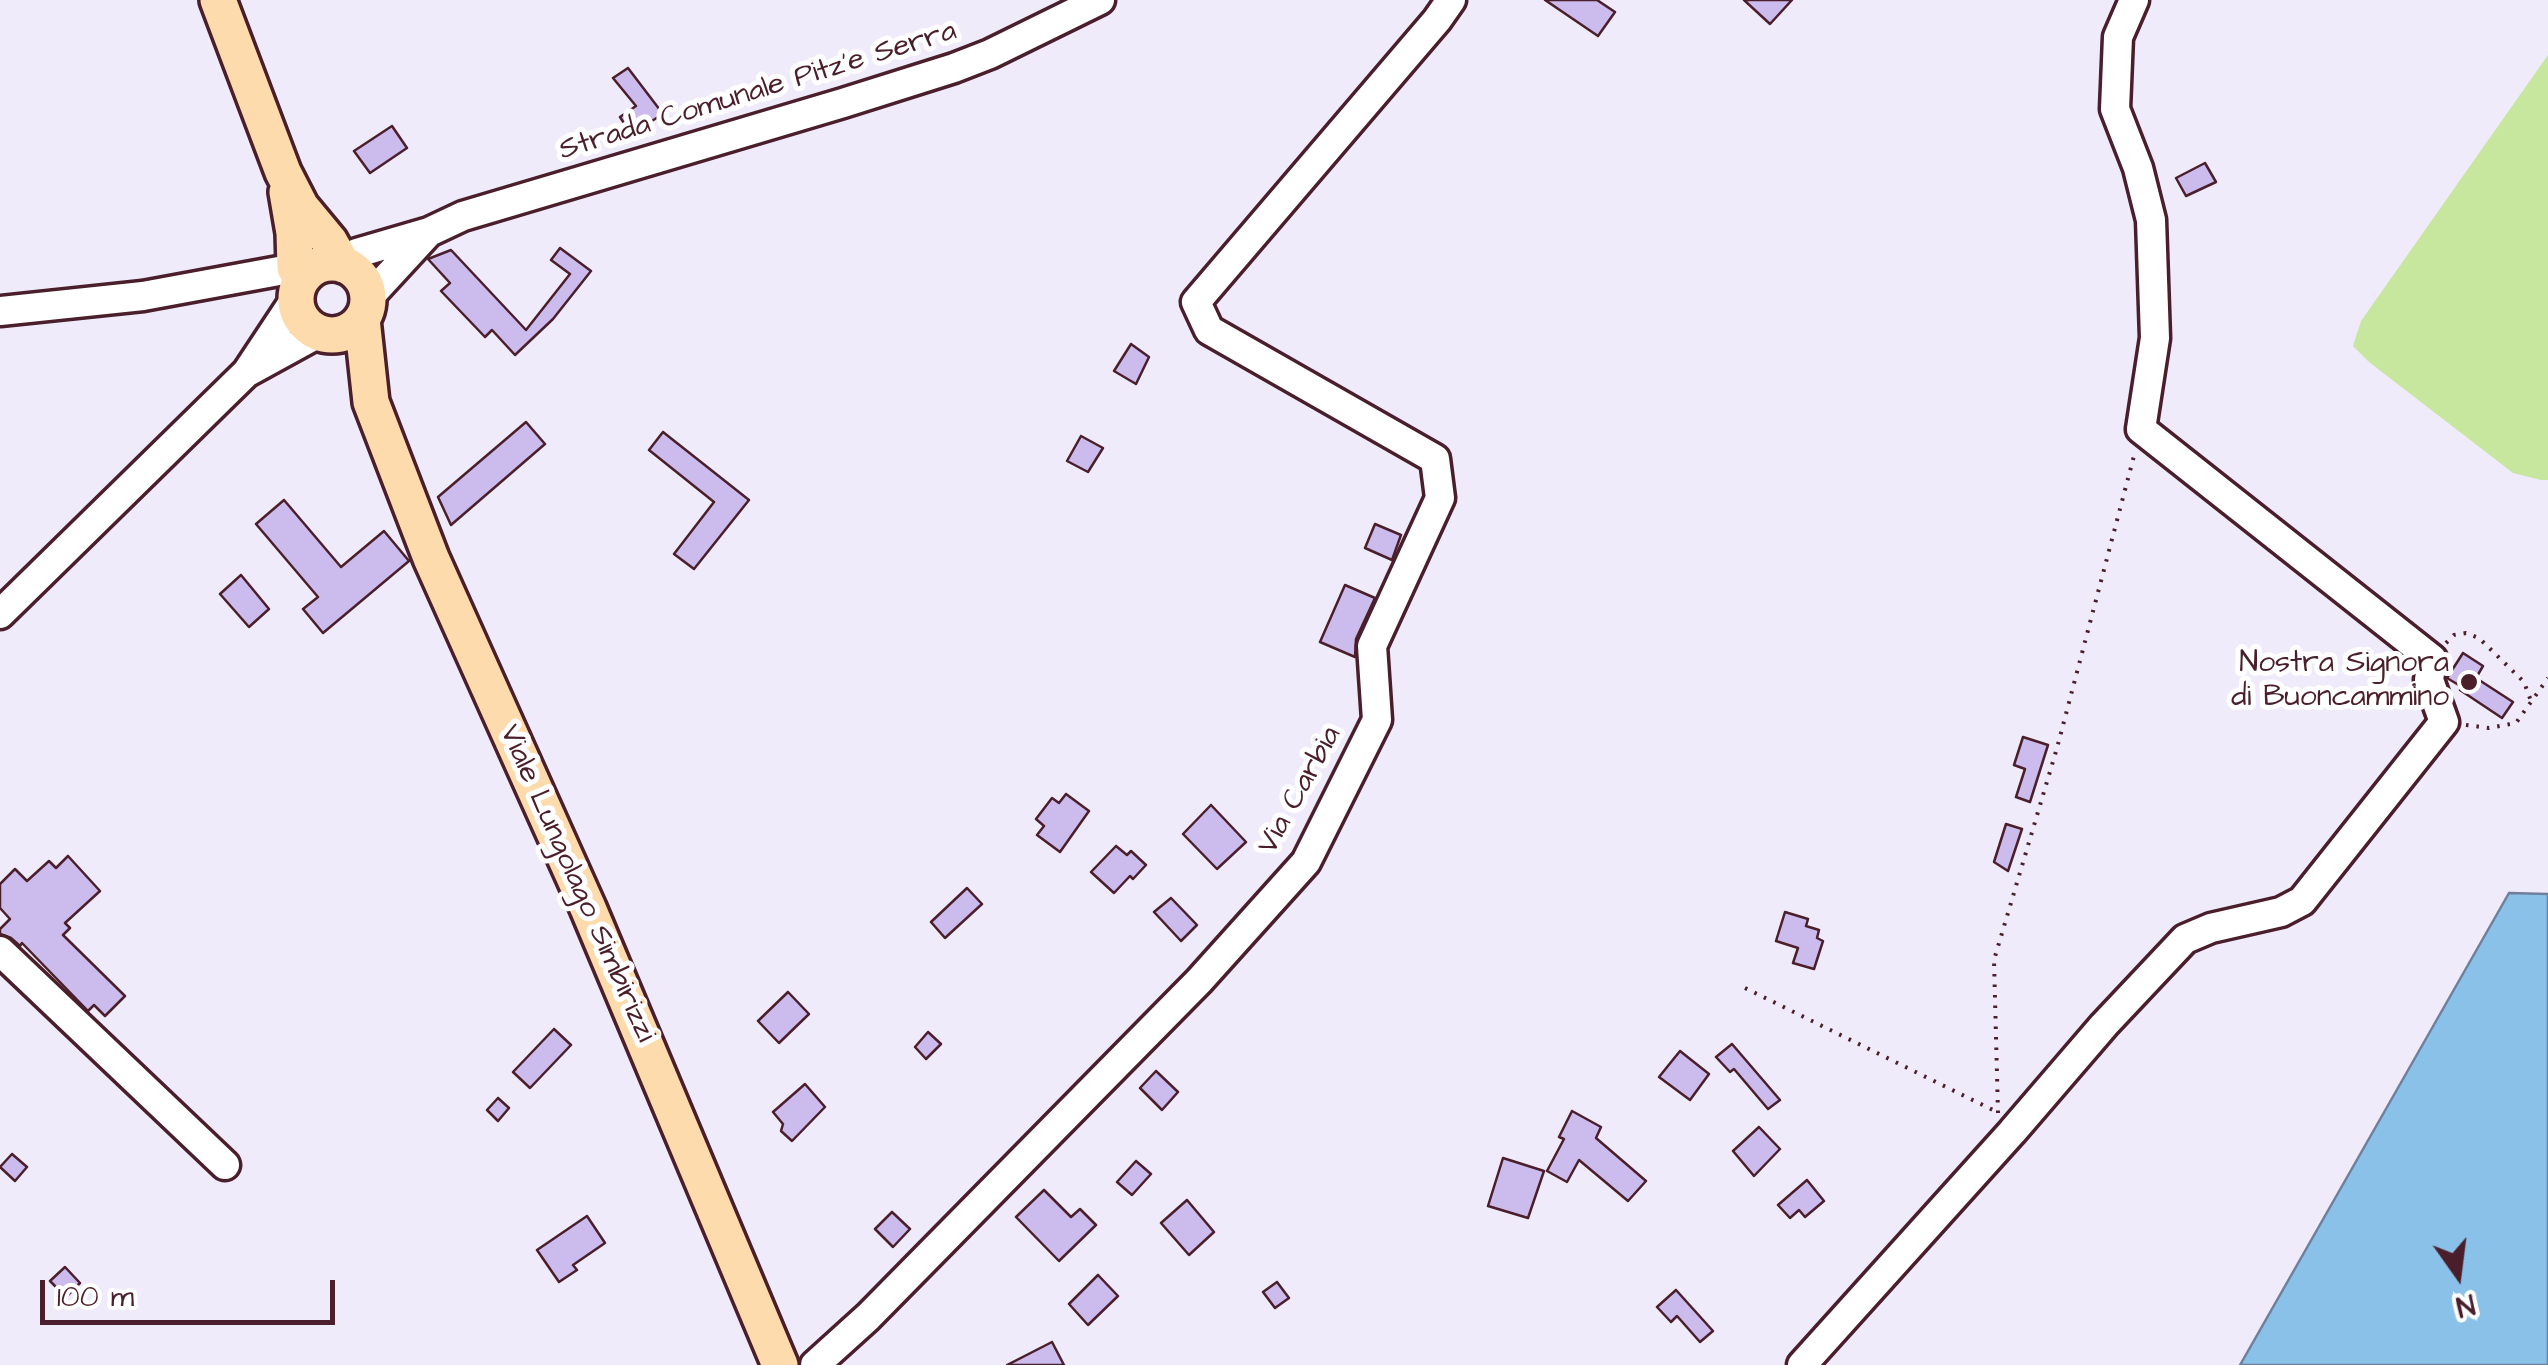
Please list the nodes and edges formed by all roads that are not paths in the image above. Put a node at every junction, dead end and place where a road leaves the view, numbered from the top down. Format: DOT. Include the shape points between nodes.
graph roads {
  1 [pos="218,0"];
  2 [pos="1100,0"];
  3 [pos="1451,0"];
  4 [pos="2134,0"];
  5 [pos="283,172"];
  6 [pos="429,232"];
  7 [pos="343,265"];
  8 [pos="296,284"];
  9 [pos="365,308"];
  10 [pos="0,311"];
  11 [pos="320,333"];
  12 [pos="246,373"];
  13 [pos="371,402"];
  14 [pos="0,614"];
  15 [pos="0,950"];
  16 [pos="225,1164"];
  17 [pos="780,1365"];
  18 [pos="815,1365"];
  19 [pos="1802,1365"];
  1 -- 5 [label="main road"];
  2 -- 6 [label="street, Strada Comunale Pitz'e Serra" via="954,68 462,216"];
  3 -- 18 [label="street, Via Carbia" via="1196,302 1208,330 1435,458 1440,498 1372,646 1378,720 1306,862 1199,982"];
  4 -- 19 [label="street" via="2118,37 2115,109 2151,220 2156,338 2141,429 2432,658 2429,680 2444,722 2308,896 2281,912 2185,939 2005,1122"];
  5 -- 7 [label="main road"];
  5 -- 8 [label="main road"];
  6 -- 7 [label="street, Strada Comunale Pitz'e Serra" via="357,253"];
  6 -- 9 [label="street, Strada Comunale Pitz'e Serra"];
  7 -- 8 [label="main road" via="330,262"];
  7 -- 9 [label="main road" via="364,280"];
  8 -- 10 [label="street"];
  8 -- 11 [label="main road" via="302,319"];
  8 -- 12 [label="street"];
  9 -- 11 [label="main road" via="354,328"];
  9 -- 13 [label="main road, Viale Lungolago Simbirizzi"];
  11 -- 12 [label="street"];
  11 -- 13 [label="main road, Viale Lungolago Simbirizzi"];
  12 -- 14 [label="street"];
  13 -- 17 [label="main road, Viale Lungolago Simbirizzi" via="431,558 588,908"];
  15 -- 16 [label="street"];
}
